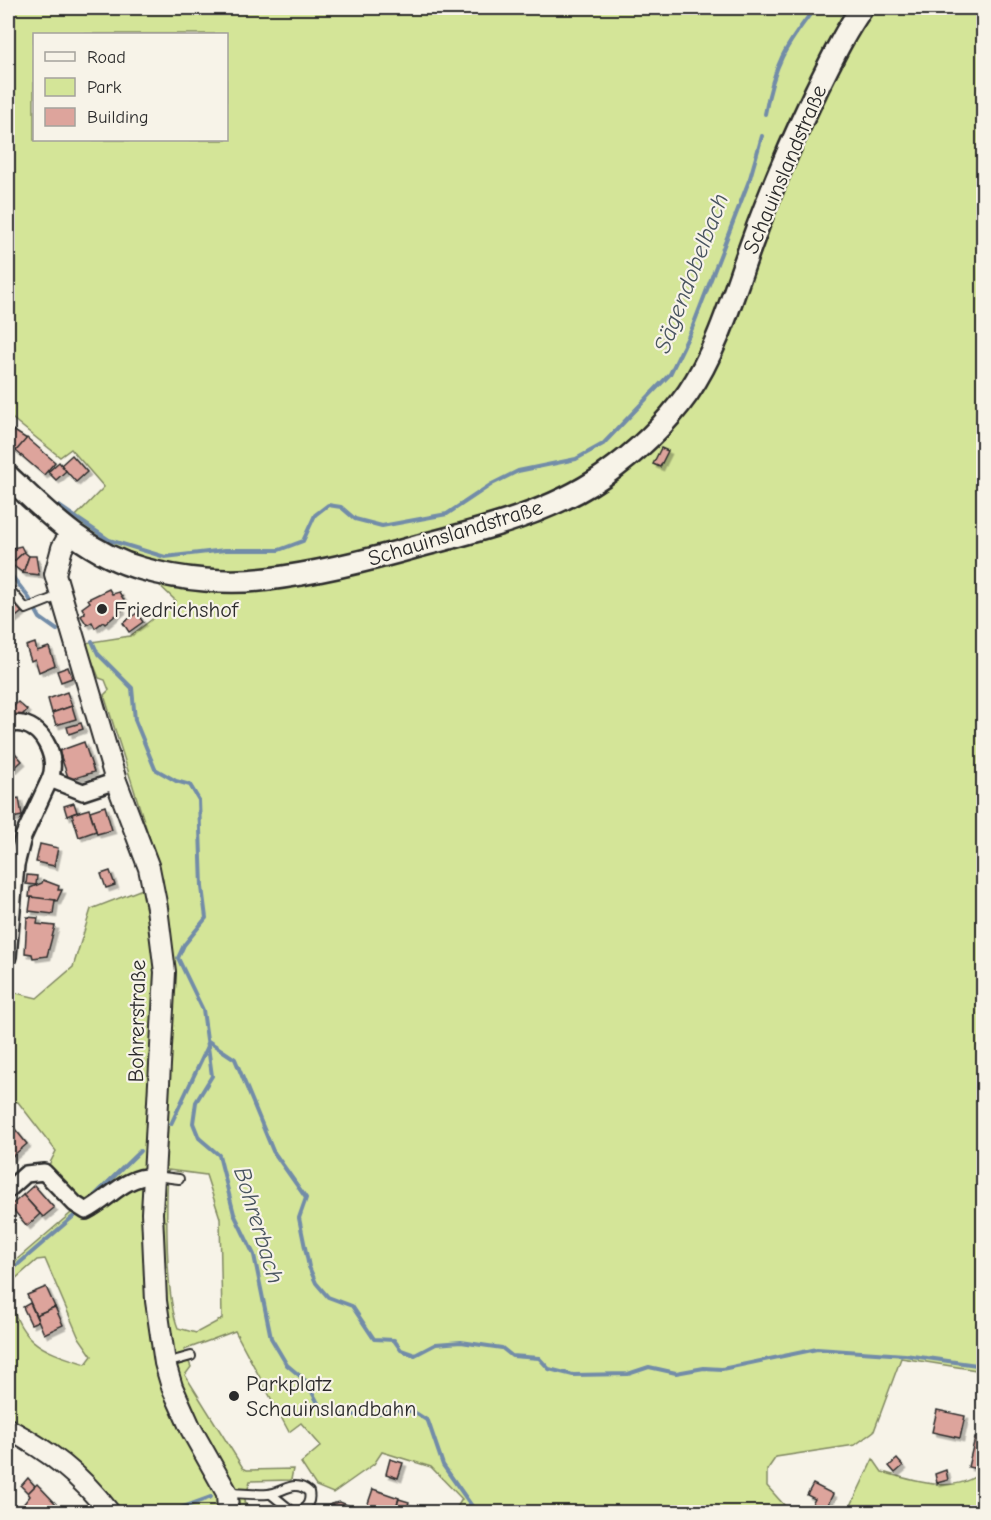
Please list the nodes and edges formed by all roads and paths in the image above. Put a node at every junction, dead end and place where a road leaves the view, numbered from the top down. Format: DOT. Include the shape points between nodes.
graph roads {
  1 [pos="862,8"];
  2 [pos="8,476"];
  3 [pos="70,534"];
  4 [pos="8,588"];
  5 [pos="60,595"];
  6 [pos="8,724"];
  7 [pos="50,779"];
  8 [pos="116,781"];
  9 [pos="8,957"];
  10 [pos="154,1176"];
  11 [pos="179,1179"];
  12 [pos="8,1190"];
  13 [pos="191,1356"];
  14 [pos="165,1364"];
  15 [pos="8,1429"];
  16 [pos="227,1493"];
  17 [pos="271,1494"];
  18 [pos="109,1512"];
  19 [pos="228,1512"];
  20 [pos="293,1512"];
  21 [pos="300,1512"];
  1 -- 3 [label="main road, Schauinslandstraße" via="836,50 798,130 765,205 728,310 688,393 662,424 601,477 522,515 452,537 317,572 266,579 142,574"];
  2 -- 3 [label="main road, Schauinslandstraße"];
  3 -- 5 [label="street, Bohrerstraße" via="56,562"];
  4 -- 5 [label="lane" via="26,609"];
  5 -- 8 [label="street, Bohrerstraße"];
  6 -- 7 [label="street" via="24,724 39,734 50,750 54,769"];
  7 -- 8 [label="street" via="83,792"];
  7 -- 9 [label="street" via="21,847"];
  8 -- 10 [label="street, Bohrerstraße" via="151,878 165,972"];
  10 -- 11 [label="lane"];
  10 -- 12 [label="street" via="137,1176 86,1210 44,1172 26,1174"];
  10 -- 14 [label="street, Bohrerstraße" via="156,1301"];
  13 -- 14 [label="lane"];
  14 -- 16 [label="street, Bohrerstraße" via="191,1429"];
  15 -- 18 [label="street" via="67,1466"];
  16 -- 17 [label="lane"];
  16 -- 19 [label="street, Bohrerstraße"];
  17 -- 20 [label="lane"];
  17 -- 21 [label="lane" via="284,1488 304,1488 310,1498 308,1506"];
}
